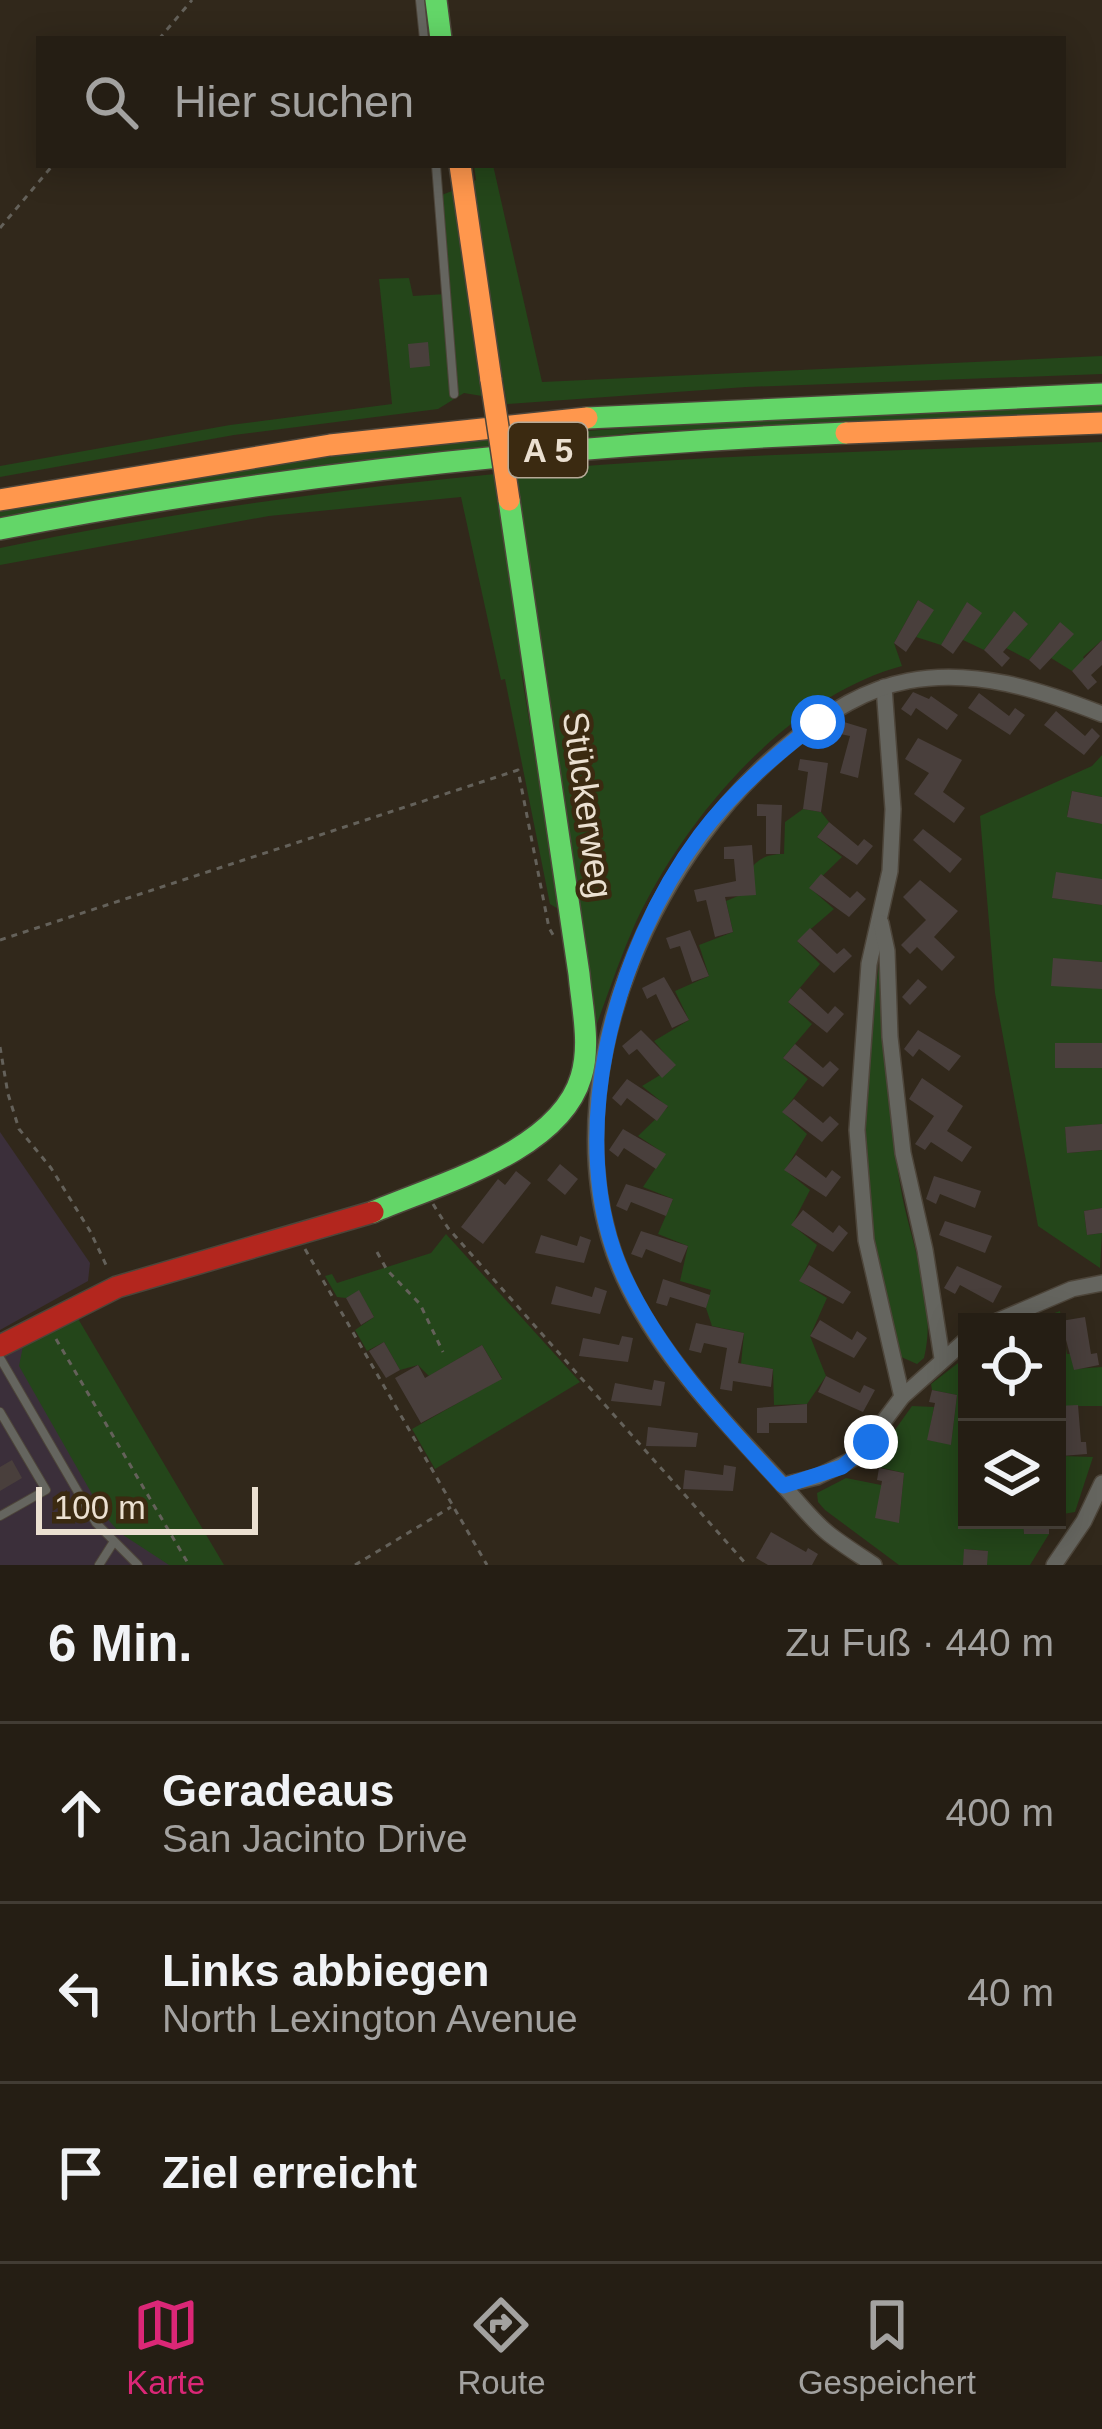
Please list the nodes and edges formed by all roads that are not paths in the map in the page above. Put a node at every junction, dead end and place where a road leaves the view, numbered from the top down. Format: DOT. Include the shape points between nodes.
graph roads {
  1 [pos="420,0"];
  2 [pos="436,0"];
  3 [pos="424,36"];
  4 [pos="441,36"];
  5 [pos="436,168"];
  6 [pos="460,168"];
  7 [pos="454,394"];
  8 [pos="1102,394"];
  9 [pos="1102,423"];
  10 [pos="0,500"];
  11 [pos="0,530"];
  12 [pos="884,687"];
  13 [pos="1102,714"];
  14 [pos="881,920"];
  15 [pos="1102,1283"];
  16 [pos="1016,1313"];
  17 [pos="0,1346"];
  18 [pos="958,1346"];
  19 [pos="0,1358"];
  20 [pos="942,1358"];
  21 [pos="902,1396"];
  22 [pos="0,1412"];
  23 [pos="0,1437"];
  24 [pos="15,1437"];
  25 [pos="1102,1483"];
  26 [pos="783,1486"];
  27 [pos="0,1516"];
  28 [pos="113,1543"];
  29 [pos="99,1565"];
  30 [pos="138,1565"];
  31 [pos="874,1565"];
  32 [pos="1054,1565"];
  1 -- 3 [label="lane"];
  2 -- 4 [label="main road"];
  5 -- 7 [label="lane"];
  6 -- 17 [label="main road, Stückerweg, bridge" via="576,953 586,1047 580,1078 538,1137 426,1193 117,1287"];
  8 -- 10 [label="main road, A 5" via="481,428 243,456"];
  9 -- 11 [label="main road, A 5" via="434,461"];
  12 -- 13 [label="street" via="973,678"];
  12 -- 14 [label="street" via="893,808"];
  12 -- 26 [label="street" via="848,701 772,758 698,838 652,917 618,1000 595,1126 609,1238 623,1275 680,1366"];
  14 -- 20 [label="street" via="903,1153"];
  14 -- 21 [label="street" via="869,964 857,1130 866,1240"];
  15 -- 16 [label="street"];
  18 -- 20 [label="street"];
  19 -- 28 [label="lane"];
  20 -- 21 [label="street"];
  21 -- 26 [label="street" via="857,1457"];
  22 -- 24 [label="lane"];
  23 -- 24 [label="lane"];
  24 -- 27 [label="lane" via="46,1490"];
  25 -- 32 [label="street"];
  26 -- 31 [label="street" via="829,1534"];
  28 -- 29 [label="lane"];
  28 -- 30 [label="lane"];
}
